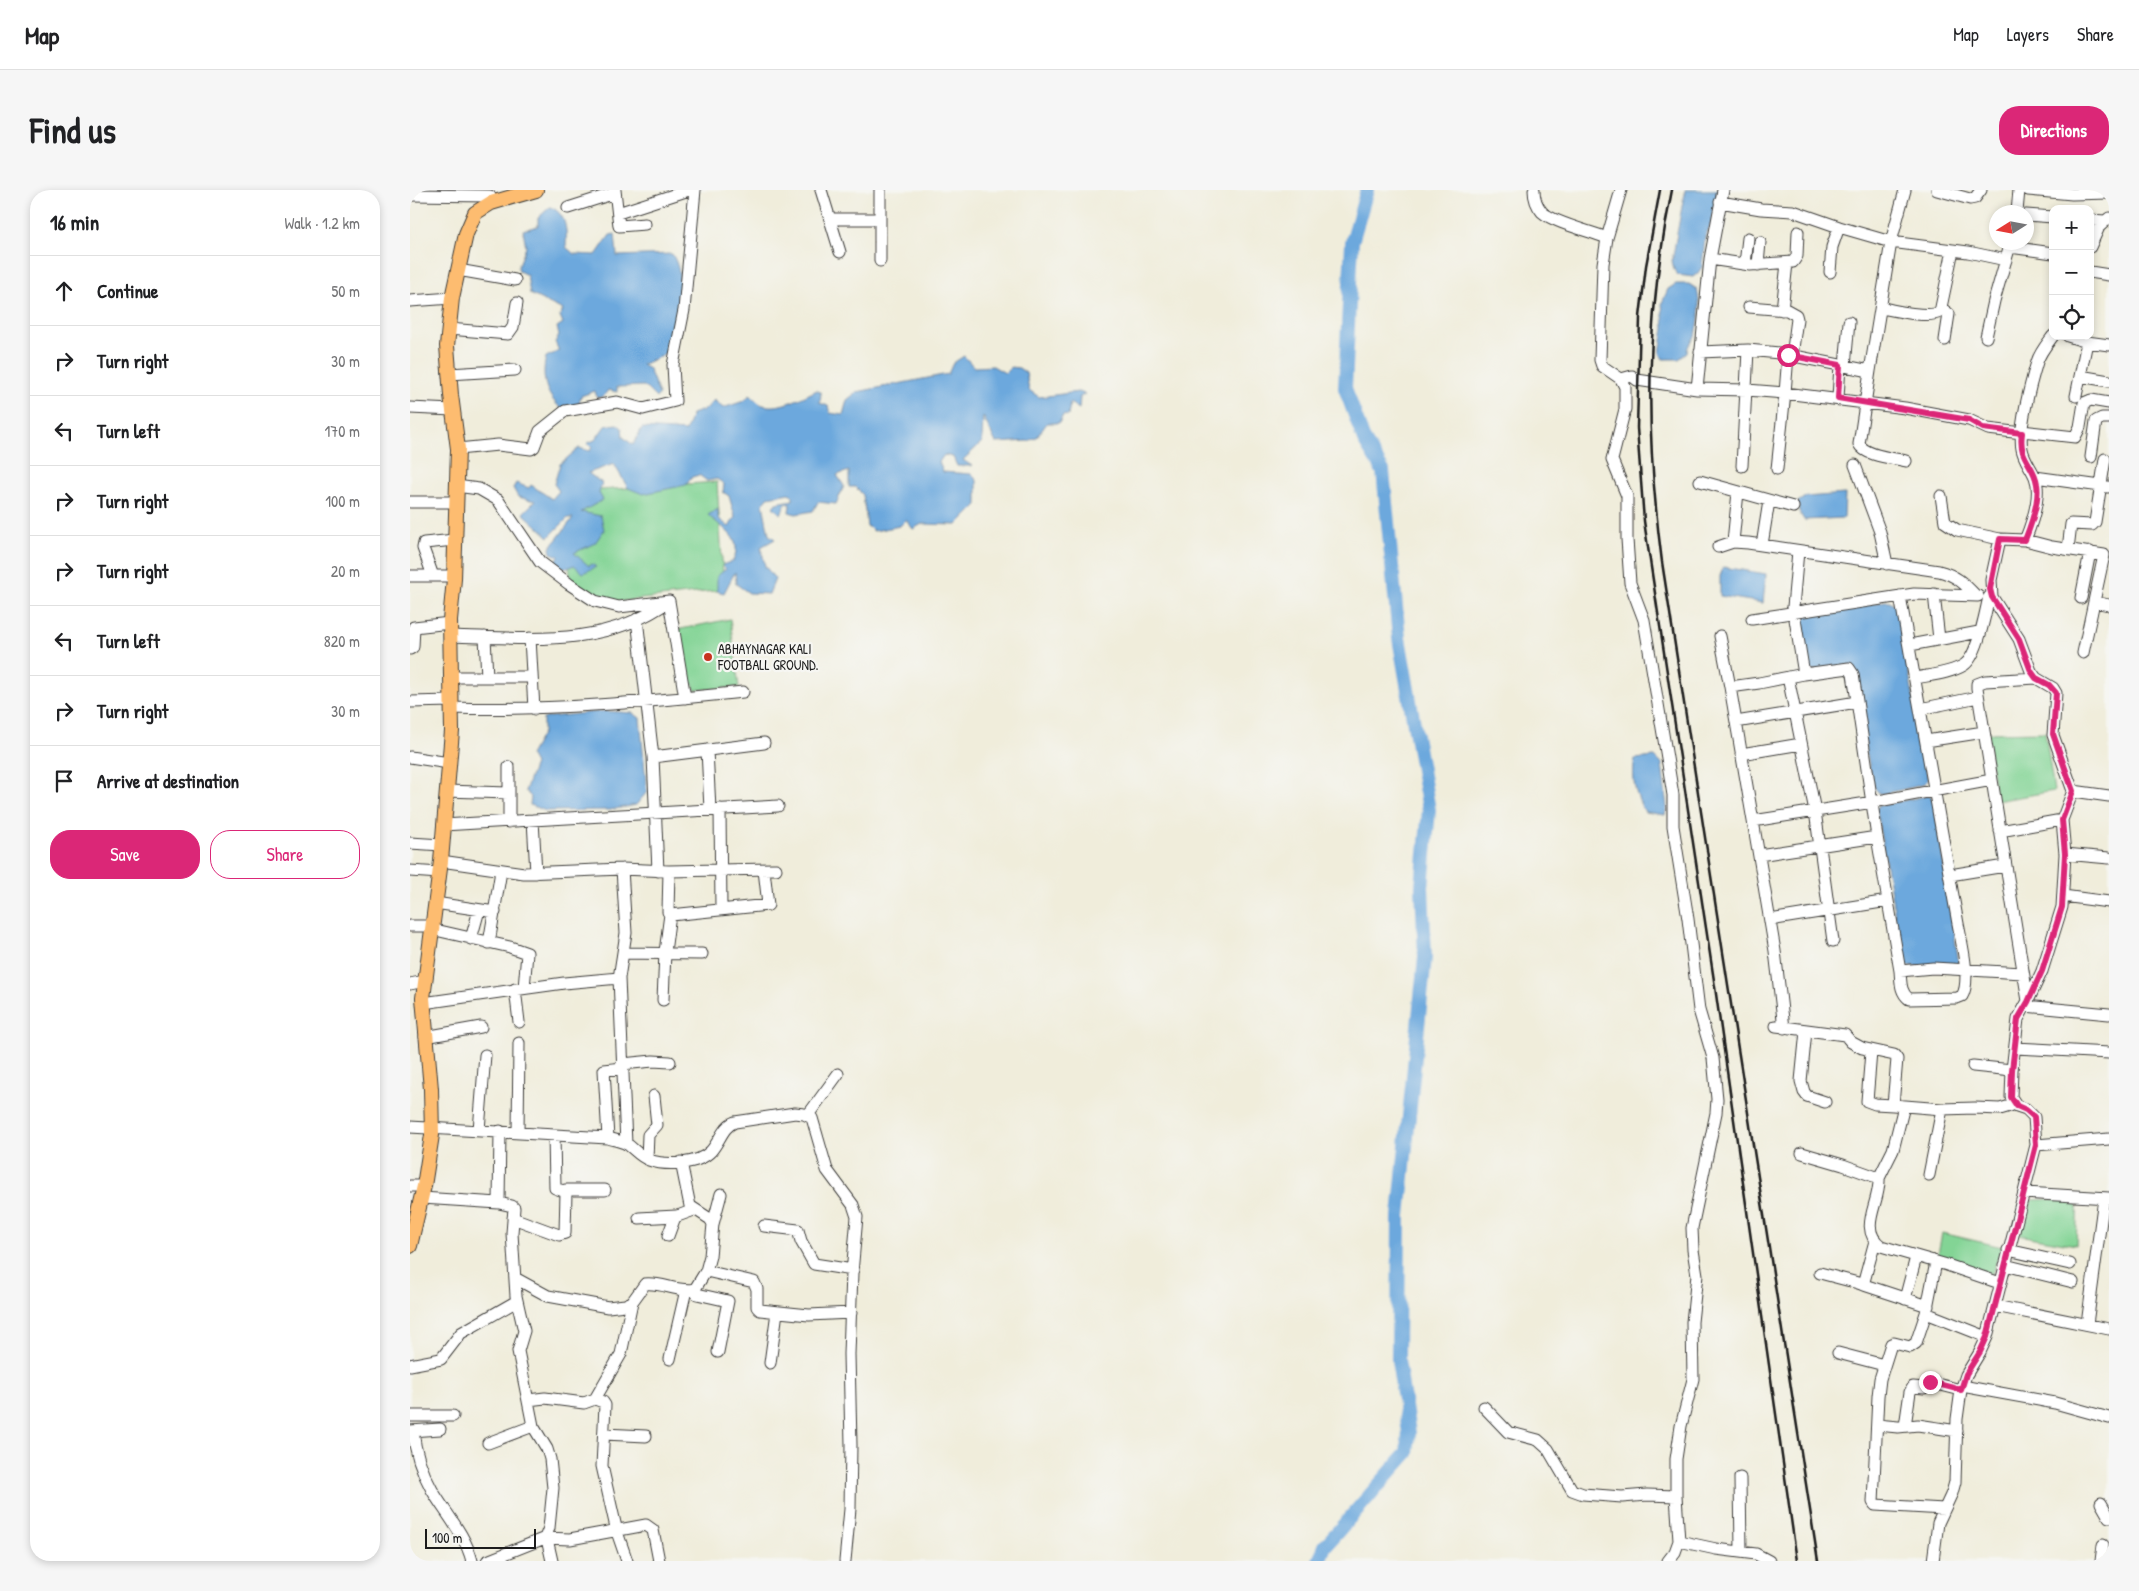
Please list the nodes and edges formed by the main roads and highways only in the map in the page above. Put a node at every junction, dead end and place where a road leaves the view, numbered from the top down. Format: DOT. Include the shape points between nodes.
graph roads {
  1 [pos="536,190"];
  2 [pos="490,197"];
  3 [pos="410,1246"];
  1 -- 2 [label="main road"];
  2 -- 3 [label="main road" via="475,213 466,234 452,298 449,329 449,374 458,449 450,630 452,705 441,867 423,1003 432,1127 423,1192"];
}
